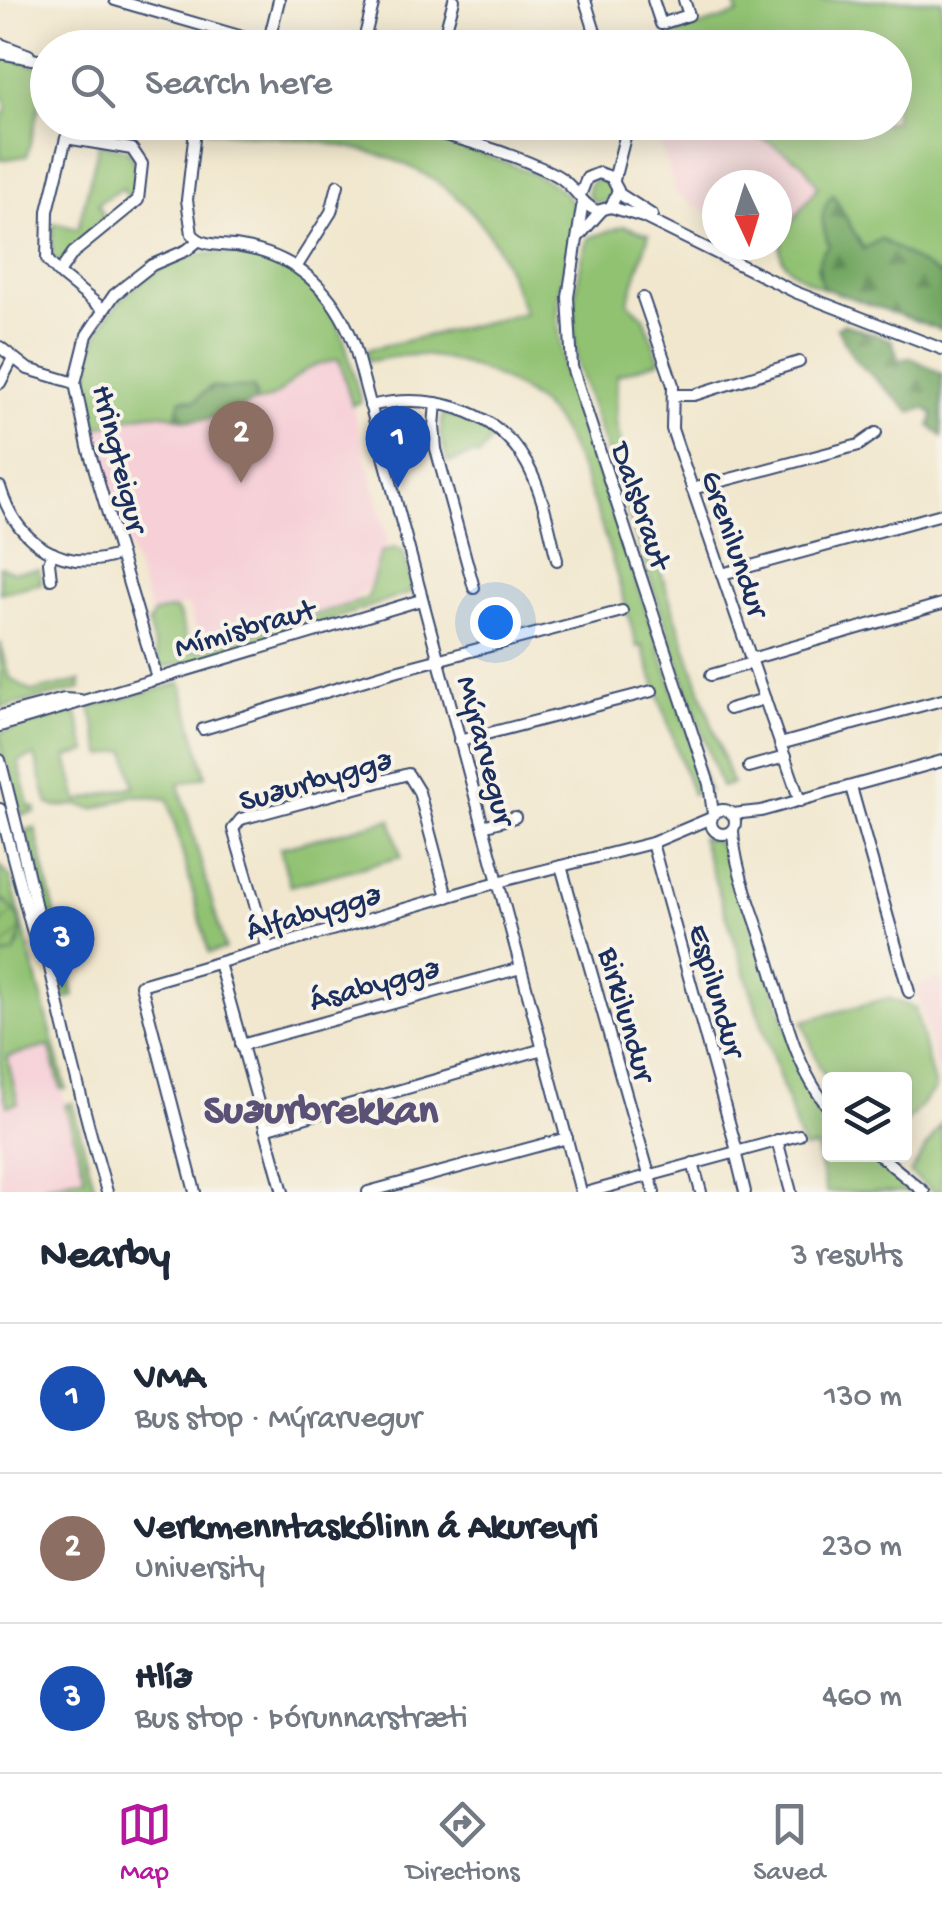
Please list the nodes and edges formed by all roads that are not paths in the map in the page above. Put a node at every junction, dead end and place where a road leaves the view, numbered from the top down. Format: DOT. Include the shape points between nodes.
graph roads {
  1 [pos="115,0"];
  2 [pos="279,0"];
  3 [pos="374,0"];
  4 [pos="454,0"];
  5 [pos="586,0"];
  6 [pos="653,0"];
  7 [pos="684,0"];
  8 [pos="133,3"];
  9 [pos="447,26"];
  10 [pos="222,30"];
  11 [pos="272,30"];
  12 [pos="366,30"];
  13 [pos="595,30"];
  14 [pos="0,44"];
  15 [pos="0,53"];
  16 [pos="30,56"];
  17 [pos="30,59"];
  18 [pos="66,140"];
  19 [pos="78,140"];
  20 [pos="194,140"];
  21 [pos="458,140"];
  22 [pos="623,140"];
  23 [pos="620,148"];
  24 [pos="599,173"];
  25 [pos="558,176"];
  26 [pos="586,178"];
  27 [pos="614,180"];
  28 [pos="338,185"];
  29 [pos="618,193"];
  30 [pos="582,197"];
  31 [pos="607,208"];
  32 [pos="578,237"];
  33 [pos="198,241"];
  34 [pos="297,266"];
  35 [pos="59,273"];
  36 [pos="643,298"];
  37 [pos="103,308"];
  38 [pos="855,314"];
  39 [pos="0,348"];
  40 [pos="942,349"];
  41 [pos="12,360"];
  42 [pos="799,362"];
  43 [pos="75,383"];
  44 [pos="0,384"];
  45 [pos="673,395"];
  46 [pos="436,403"];
  47 [pos="370,406"];
  48 [pos="876,433"];
  49 [pos="0,488"];
  50 [pos="692,489"];
  51 [pos="942,514"];
  52 [pos="53,553"];
  53 [pos="120,554"];
  54 [pos="557,560"];
  55 [pos="722,574"];
  56 [pos="51,580"];
  57 [pos="474,588"];
  58 [pos="421,600"];
  59 [pos="942,604"];
  60 [pos="622,611"];
  61 [pos="437,660"];
  62 [pos="752,661"];
  63 [pos="711,675"];
  64 [pos="157,678"];
  65 [pos="652,691"];
  66 [pos="765,699"];
  67 [pos="81,700"];
  68 [pos="942,700"];
  69 [pos="729,709"];
  70 [pos="0,716"];
  71 [pos="0,726"];
  72 [pos="203,729"];
  73 [pos="460,741"];
  74 [pos="780,744"];
  75 [pos="785,757"];
  76 [pos="0,760"];
  77 [pos="942,762"];
  78 [pos="749,768"];
  79 [pos="710,784"];
  80 [pos="851,787"];
  81 [pos="800,800"];
  82 [pos="0,810"];
  83 [pos="515,817"];
  84 [pos="731,820"];
  85 [pos="714,824"];
  86 [pos="483,826"];
  87 [pos="652,843"];
  88 [pos="25,855"];
  89 [pos="12,858"];
  90 [pos="0,861"];
  91 [pos="738,864"];
  92 [pos="561,866"];
  93 [pos="498,882"];
  94 [pos="448,897"];
  95 [pos="268,949"];
  96 [pos="219,963"];
  97 [pos="521,968"];
  98 [pos="51,976"];
  99 [pos="909,992"];
  100 [pos="241,1045"];
  101 [pos="543,1049"];
  102 [pos="822,1101"];
  103 [pos="264,1129"];
  104 [pos="798,1135"];
  105 [pos="567,1138"];
  106 [pos="776,1140"];
  107 [pos="736,1151"];
  108 [pos="888,1162"];
  109 [pos="693,1163"];
  110 [pos="649,1176"];
  111 [pos="610,1189"];
  112 [pos="107,1192"];
  113 [pos="195,1192"];
  114 [pos="283,1192"];
  115 [pos="368,1192"];
  116 [pos="585,1192"];
  117 [pos="654,1192"];
  118 [pos="701,1192"];
  119 [pos="745,1192"];
  120 [pos="791,1192"];
  121 [pos="924,1192"];
  1 -- 8 [label="street"];
  2 -- 11 [label="street"];
  3 -- 12 [label="street"];
  4 -- 9 [label="street"];
  5 -- 13 [label="street"];
  6 -- 7 [label="street" via="661,24 689,15"];
  8 -- 10 [label="street"];
  14 -- 16 [label="street"];
  15 -- 17 [label="street"];
  18 -- 35 [label="street" via="46,234 48,259"];
  19 -- 35 [label="street" via="132,149 142,164 138,200 73,253"];
  20 -- 33 [label="street" via="187,200"];
  21 -- 25 [label="street"];
  22 -- 23 [label="street"];
  23 -- 24 [label="street"];
  23 -- 27 [label="street"];
  24 -- 26 [label="street"];
  24 -- 27 [label="street"];
  25 -- 26 [label="street"];
  25 -- 30 [label="street"];
  26 -- 30 [label="street"];
  27 -- 29 [label="street"];
  28 -- 34 [label="street" via="331,212"];
  29 -- 31 [label="street"];
  29 -- 38 [label="street" via="685,233"];
  30 -- 31 [label="street" via="591,209"];
  30 -- 32 [label="street, Dalsbraut"];
  31 -- 32 [label="street"];
  31 -- 38 [label="street" via="642,217"];
  32 -- 79 [label="street, Dalsbraut" via="568,297 572,367"];
  33 -- 34 [label="street, Mýrarvegur" via="258,250"];
  33 -- 37 [label="street, Hringteigur" via="130,280"];
  34 -- 47 [label="street, Mýrarvegur" via="339,309"];
  35 -- 37 [label="street"];
  36 -- 45 [label="street, Grenilundur"];
  37 -- 43 [label="street, Hringteigur" via="87,335"];
  38 -- 40 [label="street"];
  39 -- 41 [label="street"];
  41 -- 43 [label="street"];
  41 -- 44 [label="street"];
  42 -- 45 [label="street"];
  43 -- 53 [label="street, Hringteigur"];
  45 -- 50 [label="street, Grenilundur" via="672,429"];
  46 -- 47 [label="street"];
  46 -- 54 [label="street" via="474,413 519,452 539,493"];
  46 -- 57 [label="street" via="436,449"];
  47 -- 58 [label="street, Mýrarvegur"];
  48 -- 50 [label="street" via="859,445"];
  49 -- 52 [label="street" via="22,532"];
  50 -- 55 [label="street, Grenilundur"];
  51 -- 55 [label="street"];
  52 -- 53 [label="street" via="92,561"];
  52 -- 56 [label="street"];
  53 -- 64 [label="street, Hringteigur"];
  55 -- 62 [label="street, Grenilundur"];
  58 -- 61 [label="street, Mýrarvegur"];
  58 -- 64 [label="street, Mímisbraut"];
  59 -- 62 [label="street"];
  60 -- 61 [label="street"];
  61 -- 72 [label="street"];
  61 -- 73 [label="street, Mýrarvegur"];
  62 -- 63 [label="street"];
  62 -- 66 [label="street, Grenilundur"];
  64 -- 67 [label="street, Mímisbraut"];
  65 -- 73 [label="street"];
  66 -- 69 [label="street"];
  66 -- 74 [label="street, Grenilundur"];
  67 -- 70 [label="street, Mímisbraut"];
  67 -- 71 [label="street, Mímisbraut"];
  68 -- 74 [label="street"];
  73 -- 86 [label="street, Mýrarvegur"];
  74 -- 75 [label="street, Grenilundur"];
  75 -- 78 [label="street"];
  75 -- 81 [label="street, Grenilundur"];
  76 -- 88 [label="street"];
  77 -- 80 [label="street"];
  79 -- 84 [label="street, Dalsbraut"];
  79 -- 85 [label="street, Dalsbraut"];
  80 -- 81 [label="street"];
  80 -- 99 [label="street"];
  81 -- 84 [label="street"];
  82 -- 89 [label="street"];
  83 -- 86 [label="street"];
  84 -- 85 [label="street"];
  84 -- 85 [label="street" via="723,834"];
  84 -- 91 [label="street, Dalsbraut"];
  85 -- 87 [label="street, Álfabyggð"];
  85 -- 91 [label="street, Dalsbraut"];
  86 -- 93 [label="street, Mýrarvegur"];
  87 -- 92 [label="street, Álfabyggð"];
  87 -- 107 [label="street, Espilundur"];
  88 -- 89 [label="street"];
  88 -- 98 [label="street"];
  89 -- 90 [label="street"];
  89 -- 98 [label="street"];
  91 -- 102 [label="street, Dalsbraut" via="794,1039"];
  92 -- 93 [label="street, Álfabyggð"];
  92 -- 110 [label="street, Birkilundur"];
  93 -- 94 [label="street, Álfabyggð"];
  93 -- 97 [label="street, Mýrarvegur"];
  94 -- 95 [label="street, Álfabyggð"];
  94 -- 95 [label="street, Suðurbyggð" via="408,774 241,819 233,830"];
  95 -- 96 [label="street, Álfabyggð"];
  96 -- 100 [label="street"];
  96 -- 113 [label="street, Álfabyggð" via="141,985"];
  97 -- 100 [label="street, Ásabyggð"];
  97 -- 101 [label="street, Mýrarvegur"];
  98 -- 112 [label="street"];
  100 -- 103 [label="street"];
  101 -- 103 [label="street"];
  101 -- 105 [label="street, Mýrarvegur"];
  103 -- 114 [label="street"];
  104 -- 106 [label="street"];
  105 -- 115 [label="street"];
  105 -- 116 [label="street, Mýrarvegur"];
  106 -- 107 [label="street"];
  106 -- 120 [label="street"];
  107 -- 109 [label="street"];
  107 -- 119 [label="street, Espilundur"];
  108 -- 121 [label="street"];
  109 -- 110 [label="street"];
  109 -- 118 [label="street"];
  110 -- 111 [label="street"];
  110 -- 117 [label="street, Birkilundur"];
  111 -- 116 [label="street"];
}
